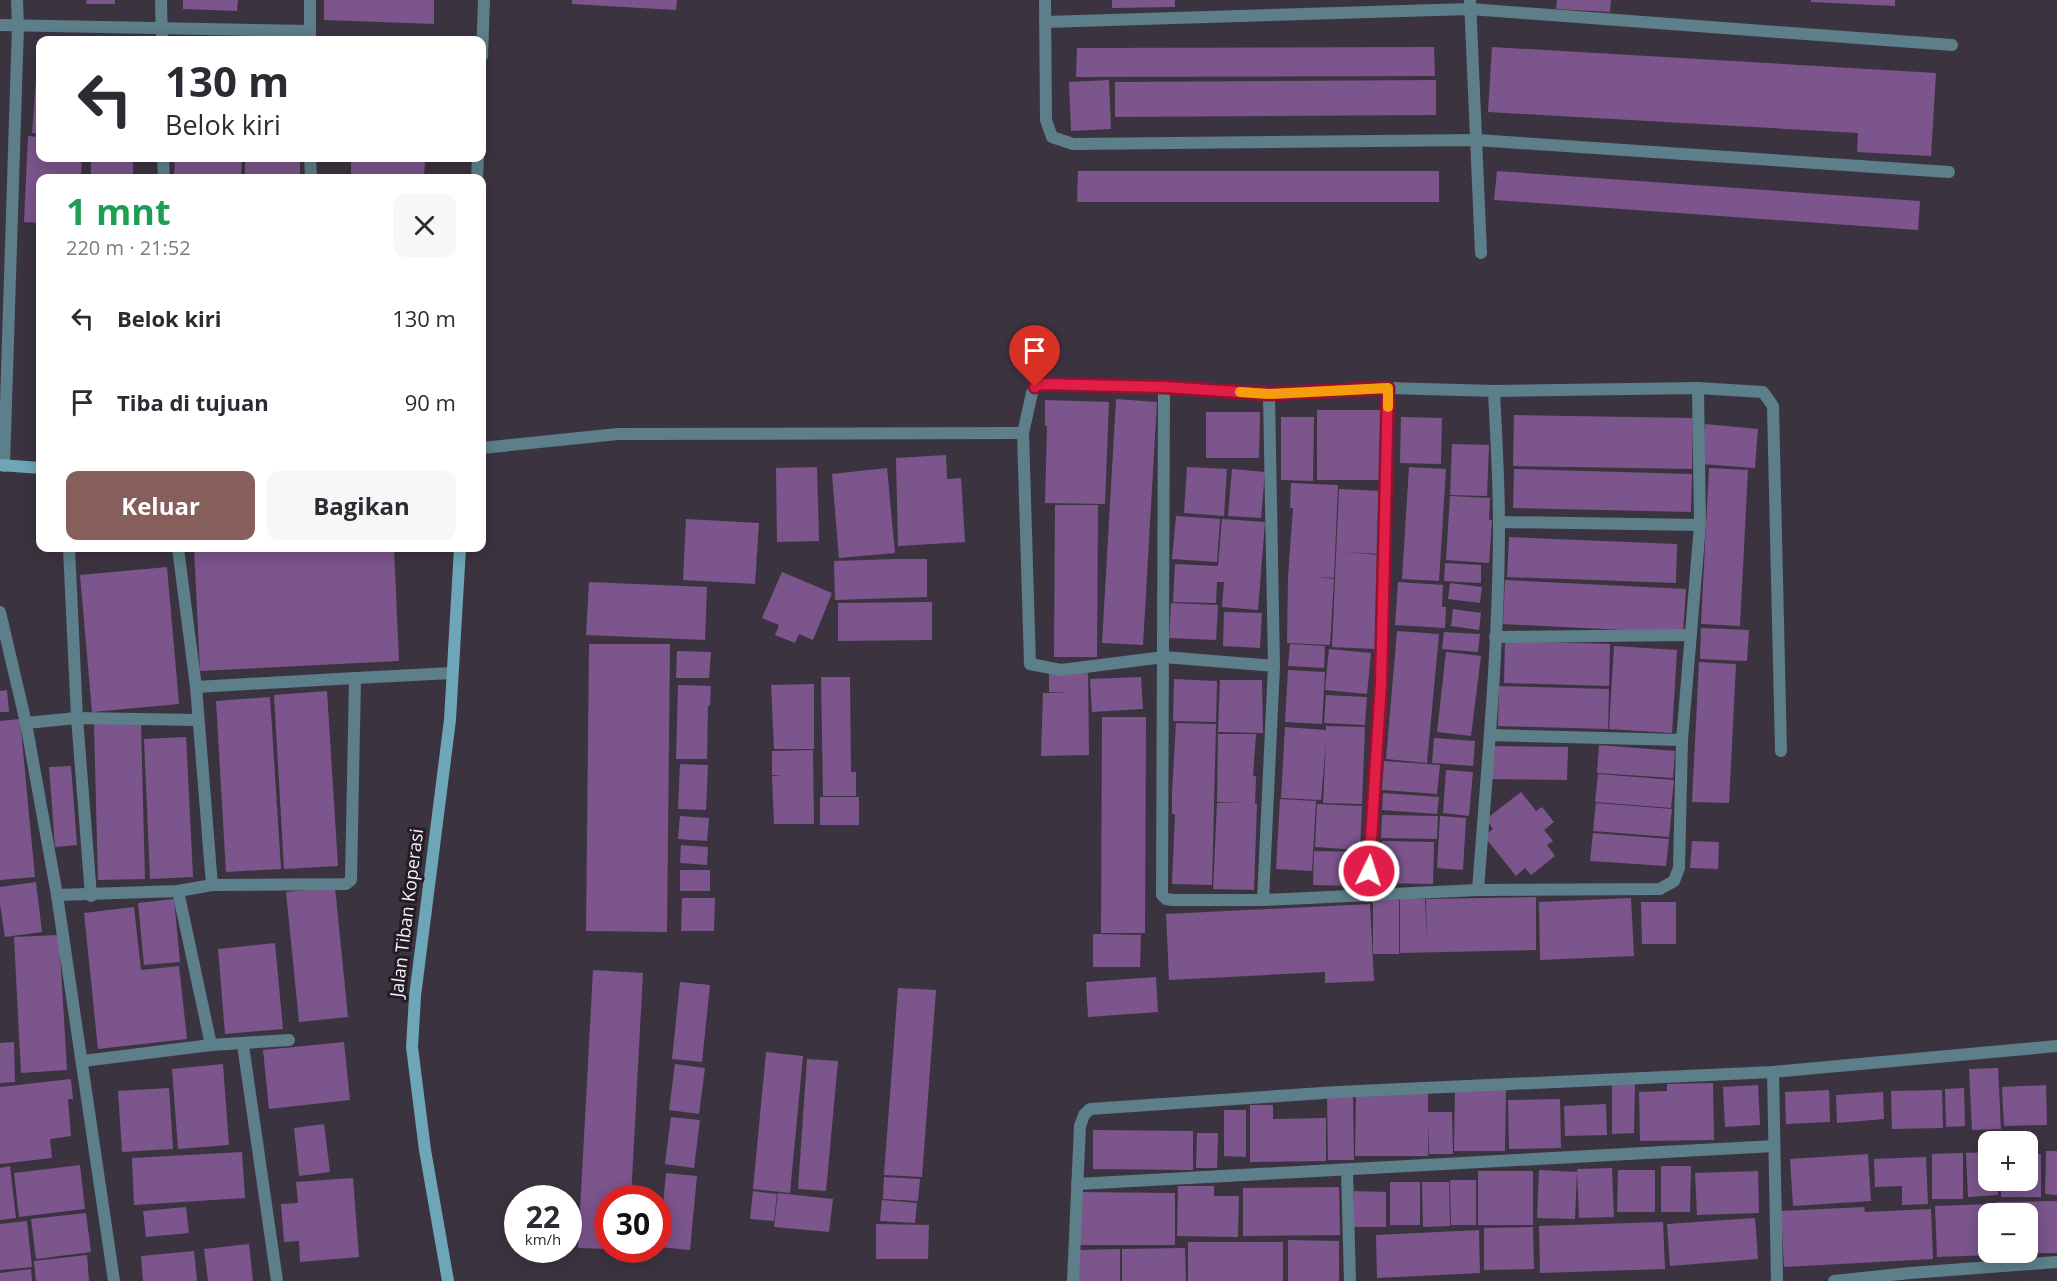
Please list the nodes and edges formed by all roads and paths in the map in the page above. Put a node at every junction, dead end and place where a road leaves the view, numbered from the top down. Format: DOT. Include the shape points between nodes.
graph roads {
  1 [pos="17,0"];
  2 [pos="161,0"];
  3 [pos="310,0"];
  4 [pos="484,0"];
  5 [pos="1045,0"];
  6 [pos="1470,4"];
  7 [pos="1045,22"];
  8 [pos="0,25"];
  9 [pos="18,25"];
  10 [pos="162,35"];
  11 [pos="310,36"];
  12 [pos="483,36"];
  13 [pos="1952,45"];
  14 [pos="1476,140"];
  15 [pos="1949,172"];
  16 [pos="1481,253"];
  17 [pos="1164,387"];
  18 [pos="1388,388"];
  19 [pos="1698,388"];
  20 [pos="1494,391"];
  21 [pos="1269,394"];
  22 [pos="1023,433"];
  23 [pos="486,448"];
  24 [pos="2,466"];
  25 [pos="36,468"];
  26 [pos="1499,522"];
  27 [pos="1700,525"];
  28 [pos="69,552"];
  29 [pos="179,552"];
  30 [pos="460,552"];
  31 [pos="0,612"];
  32 [pos="1691,635"];
  33 [pos="1495,637"];
  34 [pos="1164,657"];
  35 [pos="1274,666"];
  36 [pos="452,673"];
  37 [pos="355,678"];
  38 [pos="196,687"];
  39 [pos="77,718"];
  40 [pos="198,720"];
  41 [pos="26,723"];
  42 [pos="1490,735"];
  43 [pos="1682,740"];
  44 [pos="1781,750"];
  45 [pos="212,885"];
  46 [pos="1478,890"];
  47 [pos="178,891"];
  48 [pos="57,895"];
  49 [pos="1368,895"];
  50 [pos="91,896"];
  51 [pos="1263,900"];
  52 [pos="289,1040"];
  53 [pos="211,1045"];
  54 [pos="243,1045"];
  55 [pos="2057,1046"];
  56 [pos="83,1061"];
  57 [pos="1773,1072"];
  58 [pos="1774,1146"];
  59 [pos="1347,1170"];
  60 [pos="1077,1184"];
  61 [pos="2057,1262"];
  62 [pos="114,1281"];
  63 [pos="276,1281"];
  64 [pos="448,1281"];
  65 [pos="1072,1281"];
  66 [pos="1350,1281"];
  67 [pos="1777,1281"];
  68 [pos="1834,1281"];
  1 -- 9 [label="street"];
  2 -- 10 [label="street"];
  3 -- 11 [label="street"];
  4 -- 12 [label="street"];
  5 -- 7 [label="street"];
  6 -- 7 [label="street"];
  6 -- 13 [label="street"];
  6 -- 14 [label="street"];
  7 -- 14 [label="street" via="1046,120 1052,137 1073,144"];
  8 -- 9 [label="street"];
  9 -- 10 [label="street"];
  9 -- 24 [label="street"];
  10 -- 11 [label="street"];
  14 -- 15 [label="street"];
  14 -- 16 [label="street"];
  17 -- 21 [label="street"];
  17 -- 22 [label="street" via="1039,384 1032,393"];
  17 -- 34 [label="street"];
  18 -- 20 [label="street"];
  18 -- 21 [label="street"];
  18 -- 49 [label="street" via="1381,683"];
  19 -- 20 [label="street"];
  19 -- 27 [label="street"];
  19 -- 44 [label="street" via="1763,392 1773,406"];
  20 -- 26 [label="street"];
  21 -- 35 [label="street"];
  22 -- 23 [label="street" via="618,434"];
  22 -- 34 [label="street" via="1030,664 1061,670"];
  24 -- 25 [label="street"];
  26 -- 27 [label="street"];
  26 -- 33 [label="street"];
  27 -- 32 [label="street"];
  28 -- 39 [label="street"];
  29 -- 38 [label="street"];
  30 -- 36 [label="street, Jalan Tiban Koperasi"];
  31 -- 41 [label="street"];
  32 -- 33 [label="street"];
  32 -- 43 [label="street"];
  33 -- 42 [label="street"];
  34 -- 35 [label="street"];
  34 -- 51 [label="street" via="1162,895 1173,900"];
  35 -- 51 [label="street"];
  36 -- 37 [label="street"];
  36 -- 64 [label="street, Jalan Tiban Koperasi" via="450,720 417,975 412,1047"];
  37 -- 38 [label="street"];
  37 -- 45 [label="street" via="351,880 346,884"];
  38 -- 40 [label="street"];
  39 -- 40 [label="street"];
  39 -- 41 [label="street"];
  39 -- 50 [label="street"];
  40 -- 45 [label="street"];
  41 -- 48 [label="street"];
  42 -- 43 [label="street"];
  42 -- 46 [label="street"];
  43 -- 46 [label="street" via="1679,868 1674,881 1660,889"];
  45 -- 47 [label="street"];
  46 -- 49 [label="street"];
  47 -- 50 [label="street"];
  47 -- 53 [label="street"];
  48 -- 50 [label="street"];
  48 -- 56 [label="street"];
  49 -- 51 [label="street"];
  52 -- 54 [label="street"];
  53 -- 54 [label="street"];
  53 -- 56 [label="street"];
  54 -- 63 [label="street"];
  55 -- 57 [label="street"];
  56 -- 62 [label="street"];
  57 -- 58 [label="street"];
  57 -- 60 [label="street" via="1337,1092 1090,1109 1080,1126"];
  58 -- 59 [label="street"];
  58 -- 67 [label="street"];
  59 -- 60 [label="street"];
  59 -- 66 [label="street"];
  60 -- 65 [label="street"];
  61 -- 68 [label="street"];
}
